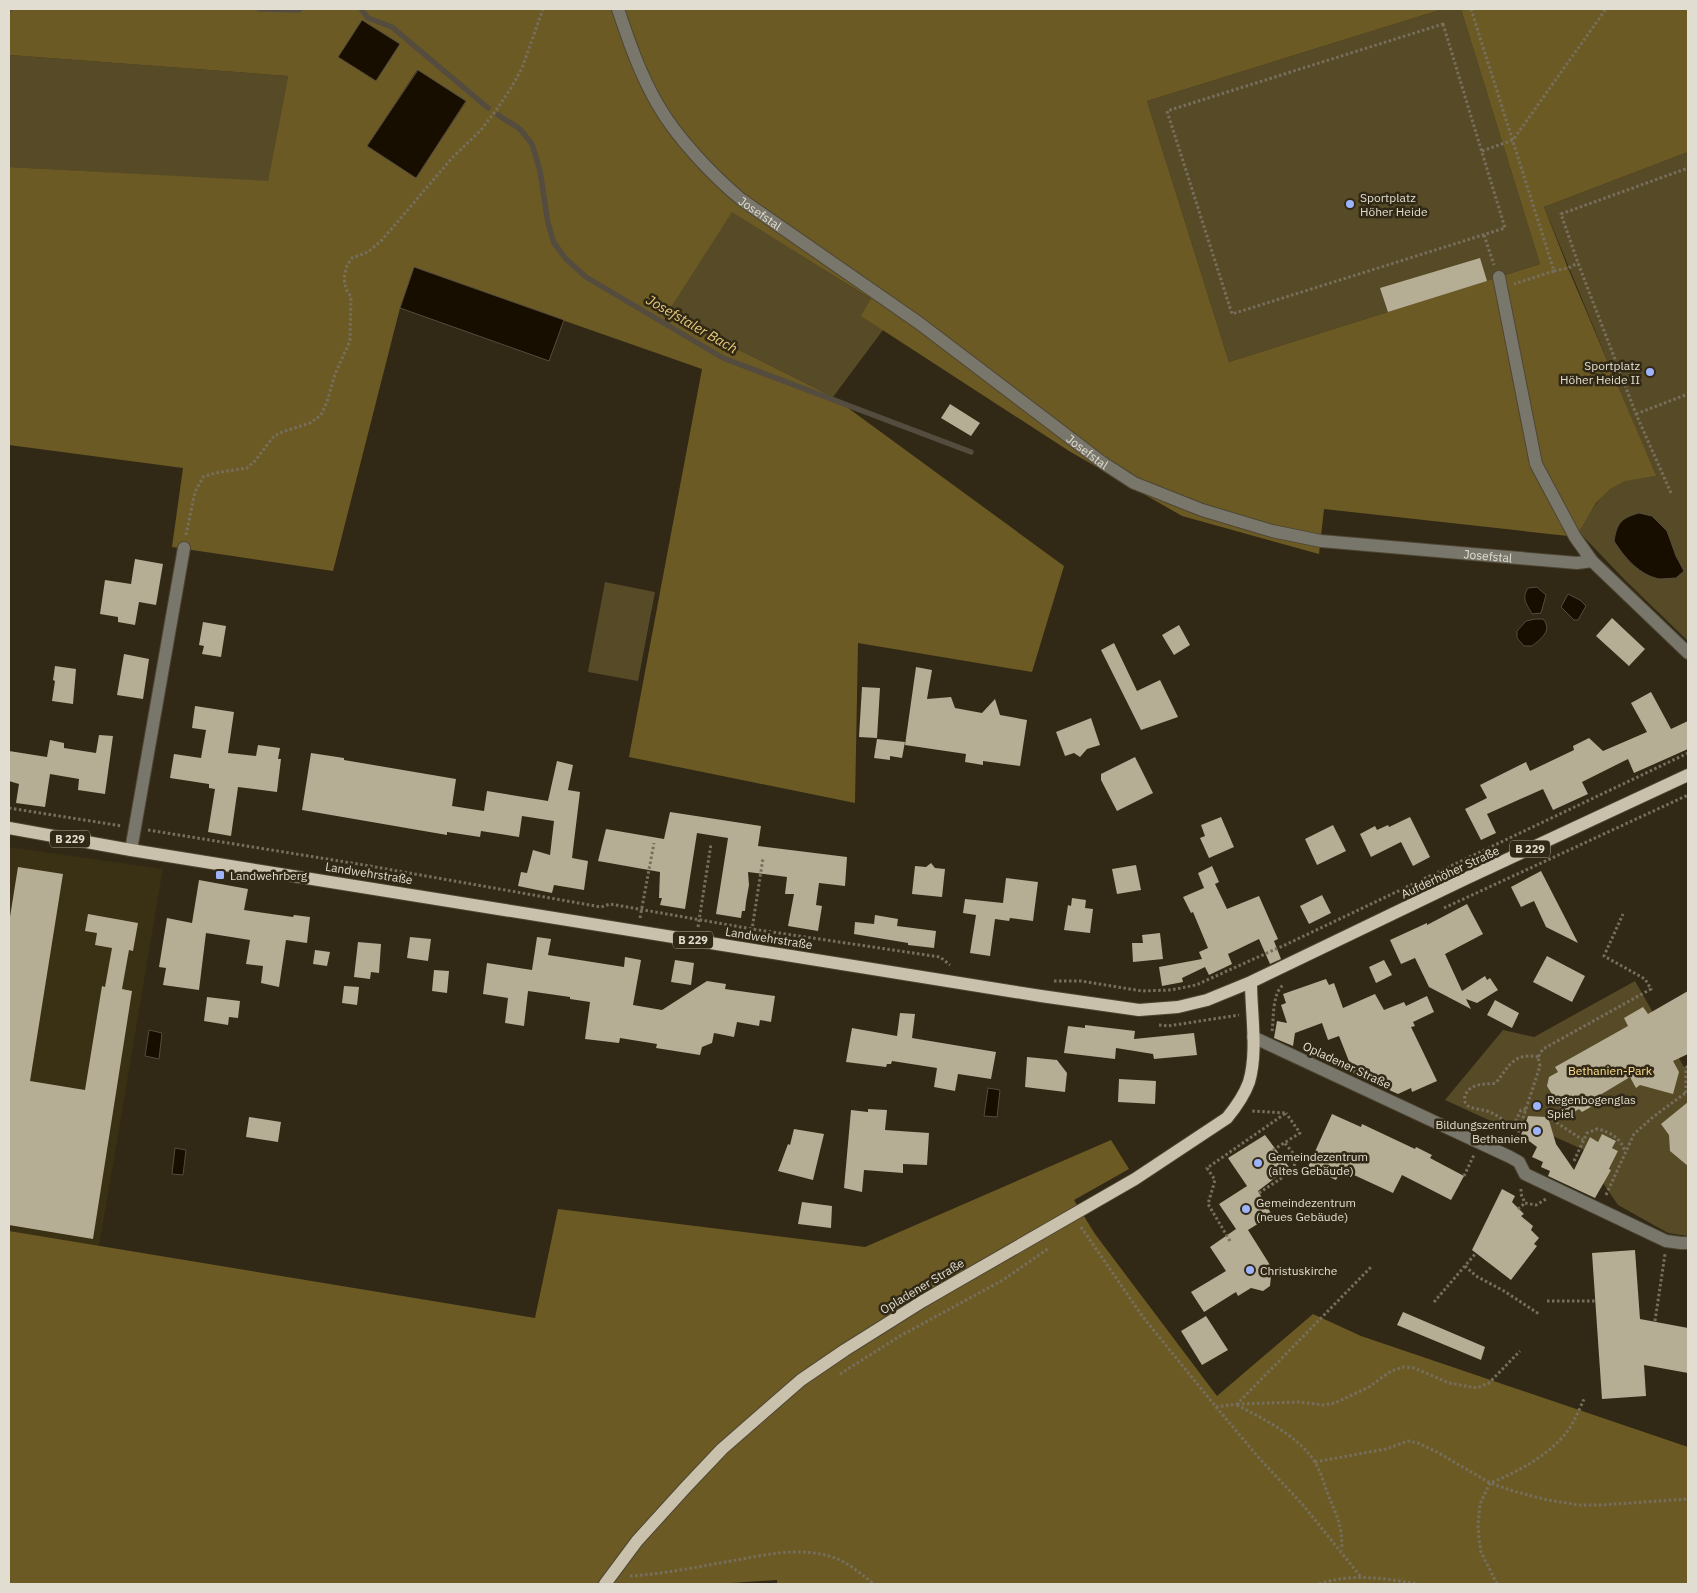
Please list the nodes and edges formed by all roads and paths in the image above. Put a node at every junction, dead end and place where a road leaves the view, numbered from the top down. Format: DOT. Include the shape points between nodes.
graph roads {
  1 [pos="543,9"];
  2 [pos="618,9"];
  3 [pos="1471,9"];
  4 [pos="1606,9"];
  5 [pos="1512,140"];
  6 [pos="1482,151"];
  7 [pos="1688,168"];
  8 [pos="1484,235"];
  9 [pos="1578,263"];
  10 [pos="1554,271"];
  11 [pos="1500,283"];
  12 [pos="1688,394"];
  13 [pos="1636,414"];
  14 [pos="1671,492"];
  15 [pos="184,548"];
  16 [pos="1592,561"];
  17 [pos="1688,653"];
  18 [pos="1688,753"];
  19 [pos="1688,775"];
  20 [pos="1688,795"];
  21 [pos="9,808"];
  22 [pos="9,828"];
  23 [pos="135,828"];
  24 [pos="654,843"];
  25 [pos="711,844"];
  26 [pos="131,850"];
  27 [pos="763,858"];
  28 [pos="642,910"];
  29 [pos="1436,912"];
  30 [pos="1623,914"];
  31 [pos="699,920"];
  32 [pos="752,928"];
  33 [pos="638,931"];
  34 [pos="696,940"];
  35 [pos="749,948"];
  36 [pos="951,967"];
  37 [pos="1289,980"];
  38 [pos="1052,981"];
  39 [pos="1252,982"];
  40 [pos="1275,1010"];
  41 [pos="1253,1036"];
  42 [pos="1538,1057"];
  43 [pos="1688,1065"];
  44 [pos="1687,1092"];
  45 [pos="1526,1109"];
  46 [pos="1251,1110"];
  47 [pos="1286,1113"];
  48 [pos="1548,1117"];
  49 [pos="1583,1140"];
  50 [pos="1284,1142"];
  51 [pos="1480,1143"];
  52 [pos="1273,1150"];
  53 [pos="1625,1152"];
  54 [pos="1510,1157"];
  55 [pos="1574,1161"];
  56 [pos="1464,1176"];
  57 [pos="1259,1193"];
  58 [pos="1525,1202"];
  59 [pos="1518,1209"];
  60 [pos="1599,1210"];
  61 [pos="1080,1226"];
  62 [pos="1230,1241"];
  63 [pos="1666,1241"];
  64 [pos="1688,1243"];
  65 [pos="1049,1248"];
  66 [pos="1476,1254"];
  67 [pos="1372,1266"];
  68 [pos="1465,1266"];
  69 [pos="1546,1301"];
  70 [pos="1434,1302"];
  71 [pos="1595,1302"];
  72 [pos="1539,1314"];
  73 [pos="1655,1321"];
  74 [pos="1520,1351"];
  75 [pos="838,1376"];
  76 [pos="1584,1398"];
  77 [pos="1237,1404"];
  78 [pos="1216,1407"];
  79 [pos="1315,1462"];
  80 [pos="1490,1483"];
  81 [pos="1688,1499"];
  82 [pos="1342,1551"];
  83 [pos="1361,1576"];
  84 [pos="607,1581"];
  85 [pos="874,1584"];
  86 [pos="1319,1584"];
  87 [pos="1417,1584"];
  88 [pos="1497,1584"];
  1 -- 15 [label="path" via="522,68 481,130 452,158 382,240 368,252 352,258 347,266 344,278 351,297 350,341 321,415 310,423 274,436 247,468 202,477 195,492"];
  2 -- 16 [label="street, Josefstal" via="631,49 658,106 726,187 920,323 1103,463 1134,483 1211,512 1272,531 1320,541 1571,562"];
  3 -- 5 [label="path"];
  4 -- 5 [label="path"];
  5 -- 6 [label="path"];
  5 -- 10 [label="path"];
  6 -- 8 [label="path" via="1505,228"];
  6 -- 8 [label="path" via="1443,24 1167,111 1232,314"];
  7 -- 9 [label="path" via="1561,214"];
  8 -- 11 [label="path"];
  9 -- 10 [label="path"];
  9 -- 13 [label="path"];
  10 -- 11 [label="path"];
  11 -- 16 [label="street" via="1536,464 1574,537"];
  12 -- 13 [label="path"];
  13 -- 14 [label="path"];
  15 -- 23 [label="street"];
  16 -- 17 [label="street"];
  18 -- 38 [label="path" via="1196,984 1171,990 1142,991 1081,981"];
  19 -- 39 [label="main road, Aufderhöher Straße / B 229"];
  20 -- 29 [label="path"];
  21 -- 23 [label="path"];
  22 -- 26 [label="main road, Landwehrstraße / B 229"];
  23 -- 26 [label="street"];
  23 -- 28 [label="path" via="601,907 610,904"];
  24 -- 28 [label="path"];
  25 -- 31 [label="path"];
  26 -- 33 [label="main road, Landwehrstraße / B 229"];
  27 -- 32 [label="path"];
  28 -- 31 [label="path"];
  28 -- 33 [label="path"];
  30 -- 42 [label="path" via="1604,956 1645,979 1651,990 1543,1049"];
  31 -- 32 [label="path"];
  31 -- 34 [label="path"];
  32 -- 35 [label="path"];
  32 -- 36 [label="path" via="940,958"];
  33 -- 34 [label="main road, Landwehrstraße / B 229"];
  34 -- 35 [label="main road, Landwehrstraße / B 229"];
  35 -- 39 [label="main road, Landwehrstraße / B 229" via="1139,1010 1178,1007 1207,1000"];
  37 -- 40 [label="path" via="1279,988"];
  39 -- 41 [label="main road, Opladener Straße"];
  41 -- 51 [label="street, Opladener Straße"];
  41 -- 84 [label="main road, Opladener Straße" via="1249,1081 1226,1118 1135,1179 923,1300 802,1380 716,1455 637,1540"];
  42 -- 45 [label="path" via="1540,1066"];
  42 -- 45 [label="path" via="1512,1061 1496,1083 1476,1085 1464,1095 1468,1107 1501,1117 1511,1126 1521,1110"];
  43 -- 44 [label="path"];
  44 -- 53 [label="path" via="1634,1134"];
  45 -- 54 [label="path"];
  46 -- 47 [label="path"];
  47 -- 50 [label="path" via="1300,1132"];
  47 -- 62 [label="path" via="1207,1168 1214,1180 1208,1204"];
  48 -- 49 [label="path"];
  49 -- 53 [label="path" via="1597,1128 1616,1136"];
  49 -- 55 [label="path"];
  50 -- 52 [label="path"];
  50 -- 57 [label="path" via="1297,1158 1292,1171"];
  51 -- 54 [label="street, Opladener Straße"];
  51 -- 56 [label="path"];
  53 -- 60 [label="path"];
  54 -- 60 [label="street" via="1519,1162 1525,1174"];
  58 -- 59 [label="path"];
  60 -- 63 [label="street"];
  61 -- 78 [label="path" via="1142,1318"];
  63 -- 64 [label="street"];
  63 -- 73 [label="path"];
  65 -- 75 [label="path" via="1003,1280 900,1336"];
  66 -- 68 [label="path"];
  67 -- 77 [label="path"];
  68 -- 70 [label="path"];
  68 -- 72 [label="path"];
  69 -- 71 [label="path"];
  74 -- 77 [label="path" via="1489,1382 1477,1388 1449,1383 1404,1367 1391,1370 1369,1388 1335,1403"];
  76 -- 80 [label="path" via="1566,1433 1557,1442 1508,1477"];
  77 -- 78 [label="path"];
  77 -- 79 [label="path" via="1281,1430"];
  78 -- 82 [label="path"];
  79 -- 80 [label="path" via="1408,1441 1436,1452"];
  79 -- 82 [label="path" via="1338,1515"];
  80 -- 81 [label="path" via="1513,1492 1579,1505"];
  80 -- 88 [label="path" via="1480,1504 1478,1525 1481,1552"];
  82 -- 83 [label="path"];
  83 -- 86 [label="path"];
  83 -- 87 [label="path"];
  84 -- 85 [label="path" via="789,1552 822,1555 846,1563"];
}
